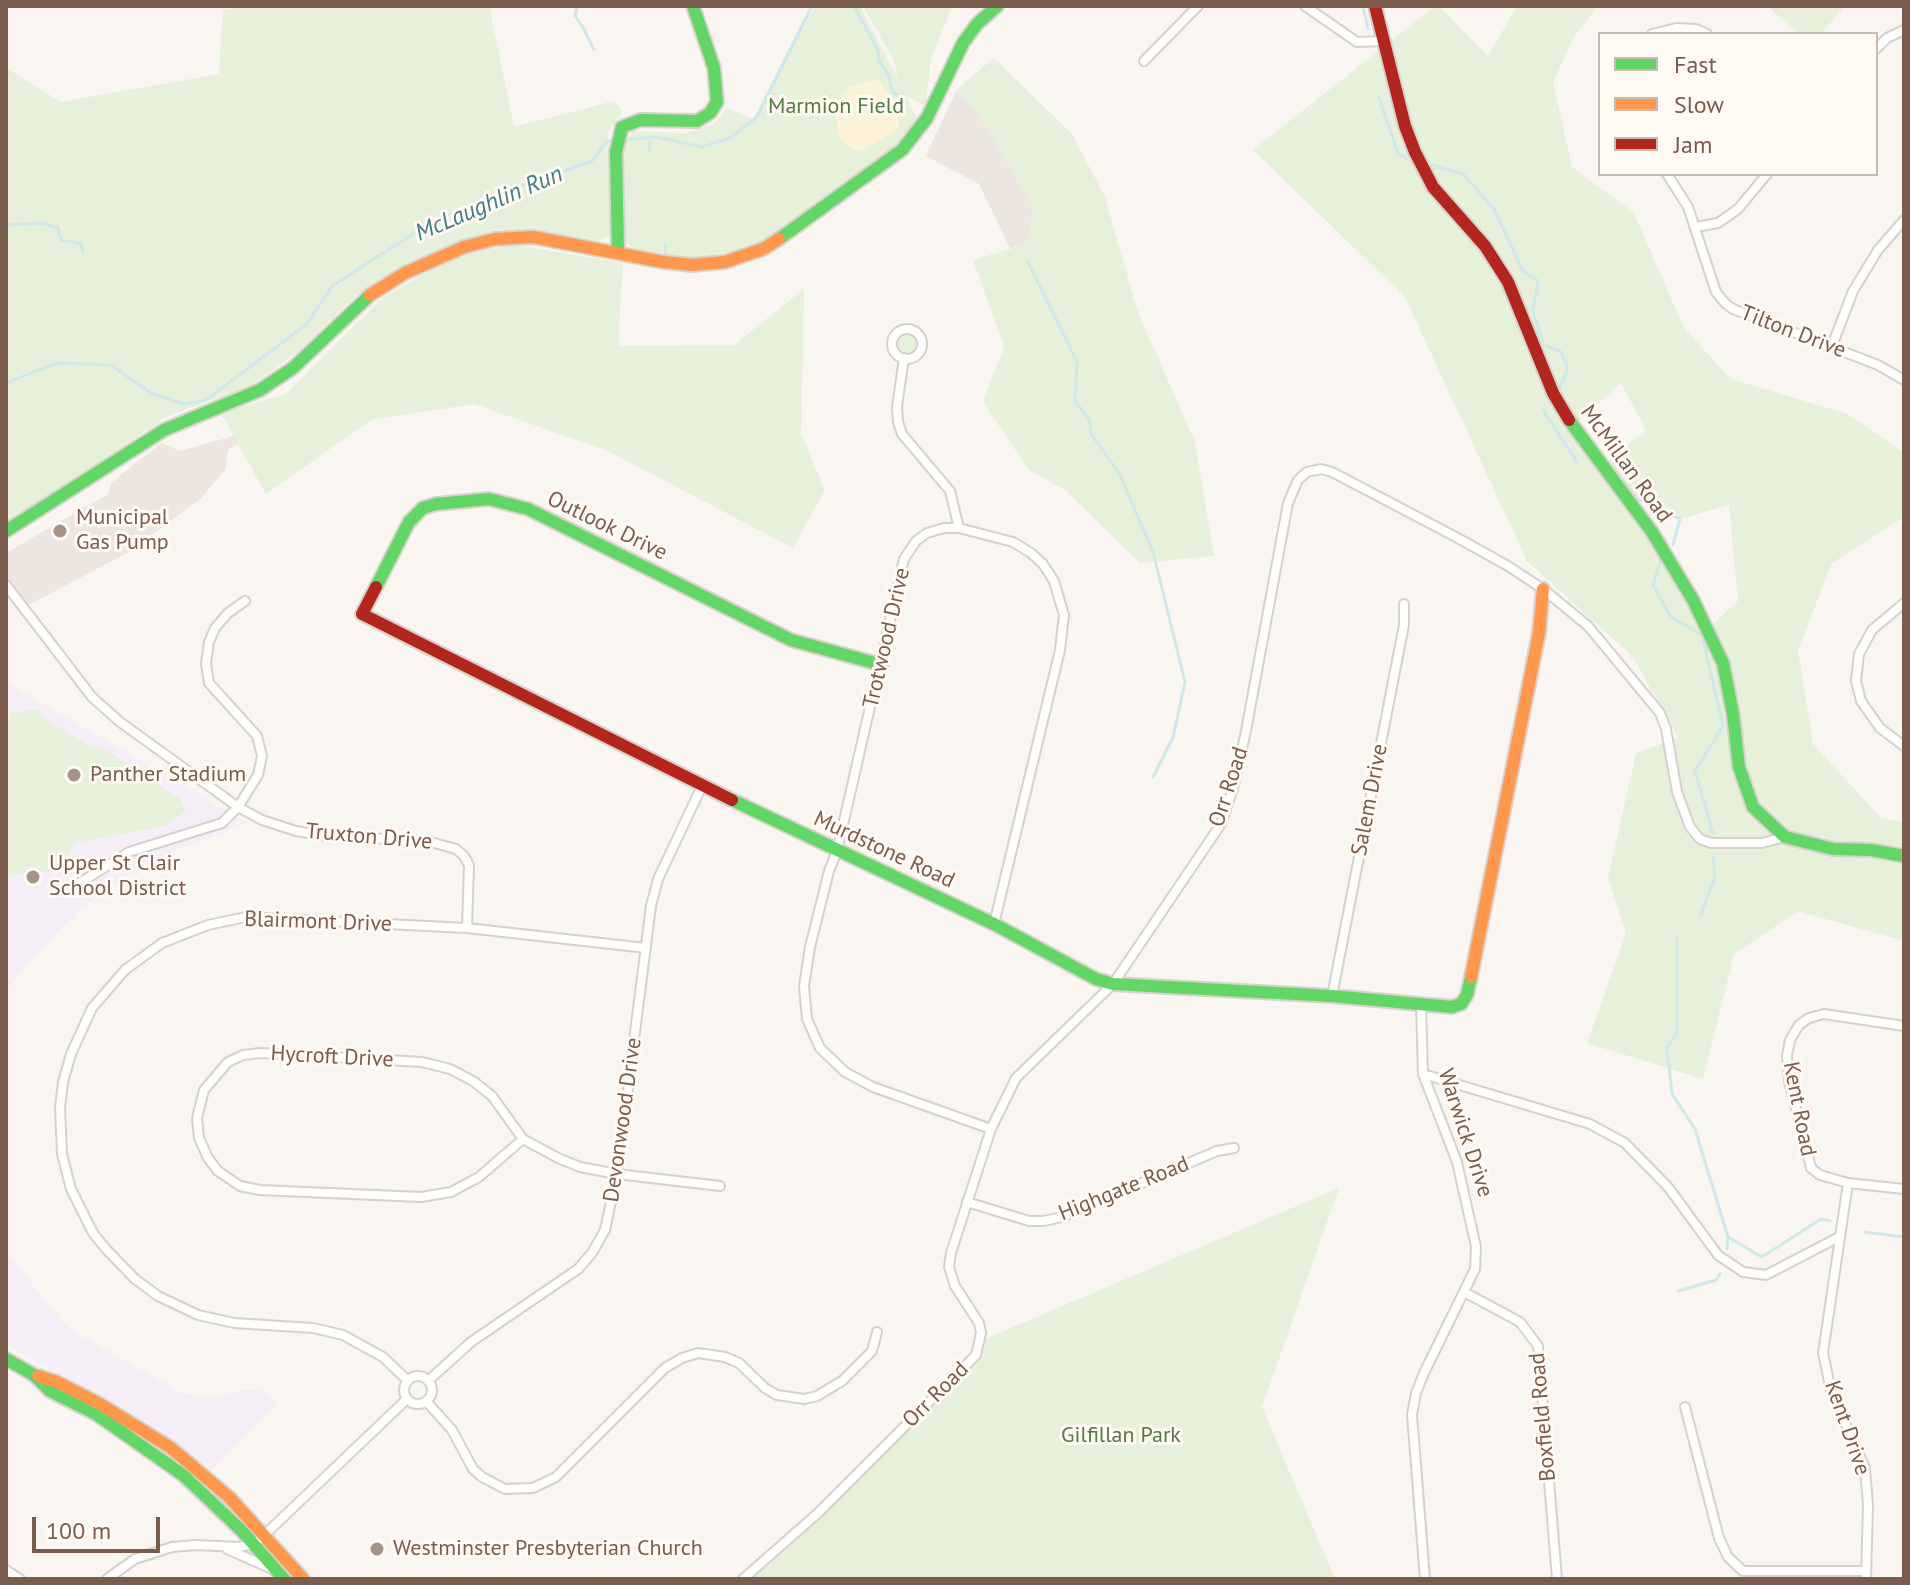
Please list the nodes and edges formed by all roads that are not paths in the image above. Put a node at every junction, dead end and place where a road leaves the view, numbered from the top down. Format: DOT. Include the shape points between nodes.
graph roads {
  1 [pos="693,6"];
  2 [pos="997,6"];
  3 [pos="1198,6"];
  4 [pos="1305,6"];
  5 [pos="1375,6"];
  6 [pos="1904,30"];
  7 [pos="1660,32"];
  8 [pos="1703,32"];
  9 [pos="1383,41"];
  10 [pos="1878,47"];
  11 [pos="1144,61"];
  12 [pos="1668,176"];
  13 [pos="1765,176"];
  14 [pos="1904,220"];
  15 [pos="1696,227"];
  16 [pos="618,252"];
  17 [pos="1832,346"];
  18 [pos="904,358"];
  19 [pos="1904,380"];
  20 [pos="959,528"];
  21 [pos="6,531"];
  22 [pos="6,585"];
  23 [pos="1543,589"];
  24 [pos="245,601"];
  25 [pos="1904,603"];
  26 [pos="1404,604"];
  27 [pos="362,614"];
  28 [pos="882,665"];
  29 [pos="1904,746"];
  30 [pos="702,786"];
  31 [pos="238,807"];
  32 [pos="1785,837"];
  33 [pos="837,851"];
  34 [pos="1904,856"];
  35 [pos="78,884"];
  36 [pos="994,924"];
  37 [pos="467,928"];
  38 [pos="646,948"];
  39 [pos="1113,984"];
  40 [pos="1332,996"];
  41 [pos="1421,1005"];
  42 [pos="1904,1026"];
  43 [pos="1423,1074"];
  44 [pos="991,1129"];
  45 [pos="523,1139"];
  46 [pos="1234,1148"];
  47 [pos="617,1174"];
  48 [pos="1848,1183"];
  49 [pos="720,1186"];
  50 [pos="1904,1189"];
  51 [pos="967,1202"];
  52 [pos="1839,1237"];
  53 [pos="1466,1293"];
  54 [pos="877,1332"];
  55 [pos="6,1359"];
  56 [pos="408,1381"];
  57 [pos="428,1381"];
  58 [pos="407,1399"];
  59 [pos="426,1401"];
  60 [pos="1685,1407"];
  61 [pos="260,1540"];
  62 [pos="219,1546"];
  63 [pos="6,1570"];
  64 [pos="1866,1575"];
  65 [pos="282,1577"];
  66 [pos="20,1579"];
  67 [pos="107,1579"];
  68 [pos="303,1579"];
  69 [pos="743,1579"];
  70 [pos="1425,1579"];
  71 [pos="1557,1579"];
  1 -- 16 [label="street" via="716,79 717,102 697,121 630,122 622,127 617,146"];
  2 -- 16 [label="street" via="963,43 933,108 911,140 774,243 736,260 710,264 663,262"];
  3 -- 11 [label="street"];
  4 -- 9 [label="street" via="1357,42"];
  5 -- 9 [label="street, McMillan Road"];
  6 -- 10 [label="street"];
  7 -- 8 [label="street"];
  9 -- 32 [label="street, McMillan Road" via="1405,126 1433,187 1485,246 1508,282 1572,426 1652,532 1693,600 1723,663 1745,790 1753,807"];
  12 -- 15 [label="street, Tilton Drive"];
  13 -- 15 [label="street" via="1738,209 1718,223"];
  14 -- 17 [label="street" via="1853,291"];
  15 -- 17 [label="street, Tilton Drive" via="1716,292 1725,303"];
  16 -- 21 [label="street" via="518,236 480,242 434,259 360,302 293,368 269,384 164,430"];
  17 -- 19 [label="street, Tilton Drive"];
  18 -- 20 [label="street" via="898,422 902,434 950,491"];
  20 -- 28 [label="street, Trotwood Drive" via="927,533 904,559"];
  20 -- 36 [label="street, Trotwood Drive" via="1013,542 1031,553 1054,581 1064,615"];
  22 -- 31 [label="street, Truxton Drive" via="92,697"];
  23 -- 32 [label="street, Orr Road" via="1588,626 1660,713 1677,792 1700,839 1762,843"];
  23 -- 39 [label="street, Orr Road" via="1332,472 1313,470 1298,480 1288,503 1234,785 1221,824"];
  23 -- 41 [label="street" via="1539,633 1467,995 1452,1007"];
  24 -- 31 [label="street" via="215,628 206,664 209,683 257,736 262,756 258,775"];
  25 -- 29 [label="street" via="1872,630 1859,654 1856,681 1861,701 1880,728"];
  26 -- 40 [label="street, Salem Drive"];
  27 -- 28 [label="street, Outlook Drive" via="409,522 423,508 489,499 528,509 791,640"];
  27 -- 30 [label="street, Murdstone Road"];
  28 -- 33 [label="street, Trotwood Drive"];
  30 -- 33 [label="street, Murdstone Road"];
  30 -- 38 [label="street, Devonwood Drive" via="658,879"];
  31 -- 35 [label="street" via="222,823 129,852"];
  31 -- 37 [label="street, Truxton Drive" via="296,831 427,841 456,849 469,865"];
  32 -- 34 [label="street, McMillan Road" via="1833,849"];
  33 -- 36 [label="street, Murdstone Road"];
  33 -- 44 [label="street, Trotwood Drive" via="804,986 807,1019 820,1048 845,1072 873,1087"];
  36 -- 39 [label="street, Murdstone Road"];
  37 -- 38 [label="street, Blairmont Drive"];
  37 -- 56 [label="street, Blairmont Drive" via="246,917 208,925 162,943 125,970 92,1008 63,1082 62,1154 71,1189 93,1233 135,1279 198,1315 343,1335 383,1357"];
  38 -- 47 [label="street, Devonwood Drive"];
  39 -- 40 [label="street, Murdstone Road"];
  39 -- 44 [label="street, Orr Road" via="1016,1078"];
  40 -- 41 [label="street, Murdstone Road"];
  41 -- 43 [label="street, Warwick Drive"];
  42 -- 48 [label="street, Kent Road" via="1824,1014 1799,1025 1790,1040 1789,1081 1811,1168"];
  43 -- 52 [label="street" via="1590,1124 1625,1143 1668,1187 1718,1255 1743,1272 1766,1275"];
  43 -- 53 [label="street, Warwick Drive" via="1457,1162 1476,1247"];
  44 -- 51 [label="street, Orr Road"];
  45 -- 45 [label="street, Hycroft Drive" via="479,1177 451,1192 421,1197 260,1190 240,1186 218,1171 199,1138 197,1118 212,1078 243,1055 422,1062 473,1081 505,1111"];
  45 -- 47 [label="street, Hycroft Drive" via="580,1167"];
  46 -- 51 [label="street, Highgate Road" via="1044,1221"];
  47 -- 49 [label="street, Hycroft Drive"];
  47 -- 57 [label="street, Devonwood Drive" via="605,1230 578,1269 471,1342"];
  48 -- 50 [label="street"];
  48 -- 52 [label="street, Kent Drive"];
  51 -- 69 [label="street, Orr Road" via="949,1267 979,1323 976,1355 816,1515"];
  52 -- 64 [label="street, Kent Drive" via="1823,1353 1831,1391 1865,1468"];
  53 -- 70 [label="street, Warwick Drive" via="1424,1373 1412,1415"];
  53 -- 71 [label="street, Boxfield Road" via="1520,1322 1538,1346"];
  54 -- 59 [label="street" via="872,1351 842,1381 804,1399 777,1395 725,1357 698,1353 682,1358 665,1368 556,1477 533,1488 505,1489 482,1477"];
  55 -- 61 [label="street" via="183,1475"];
  56 -- 57 [label="street" via="416,1376"];
  56 -- 58 [label="street"];
  57 -- 59 [label="street" via="432,1389"];
  58 -- 59 [label="street"];
  58 -- 61 [label="street"];
  60 -- 64 [label="street" via="1719,1538 1743,1571"];
  61 -- 62 [label="street"];
  61 -- 65 [label="street"];
  61 -- 68 [label="street"];
  62 -- 65 [label="street"];
  62 -- 67 [label="street" via="159,1550"];
  63 -- 66 [label="street"];
}
